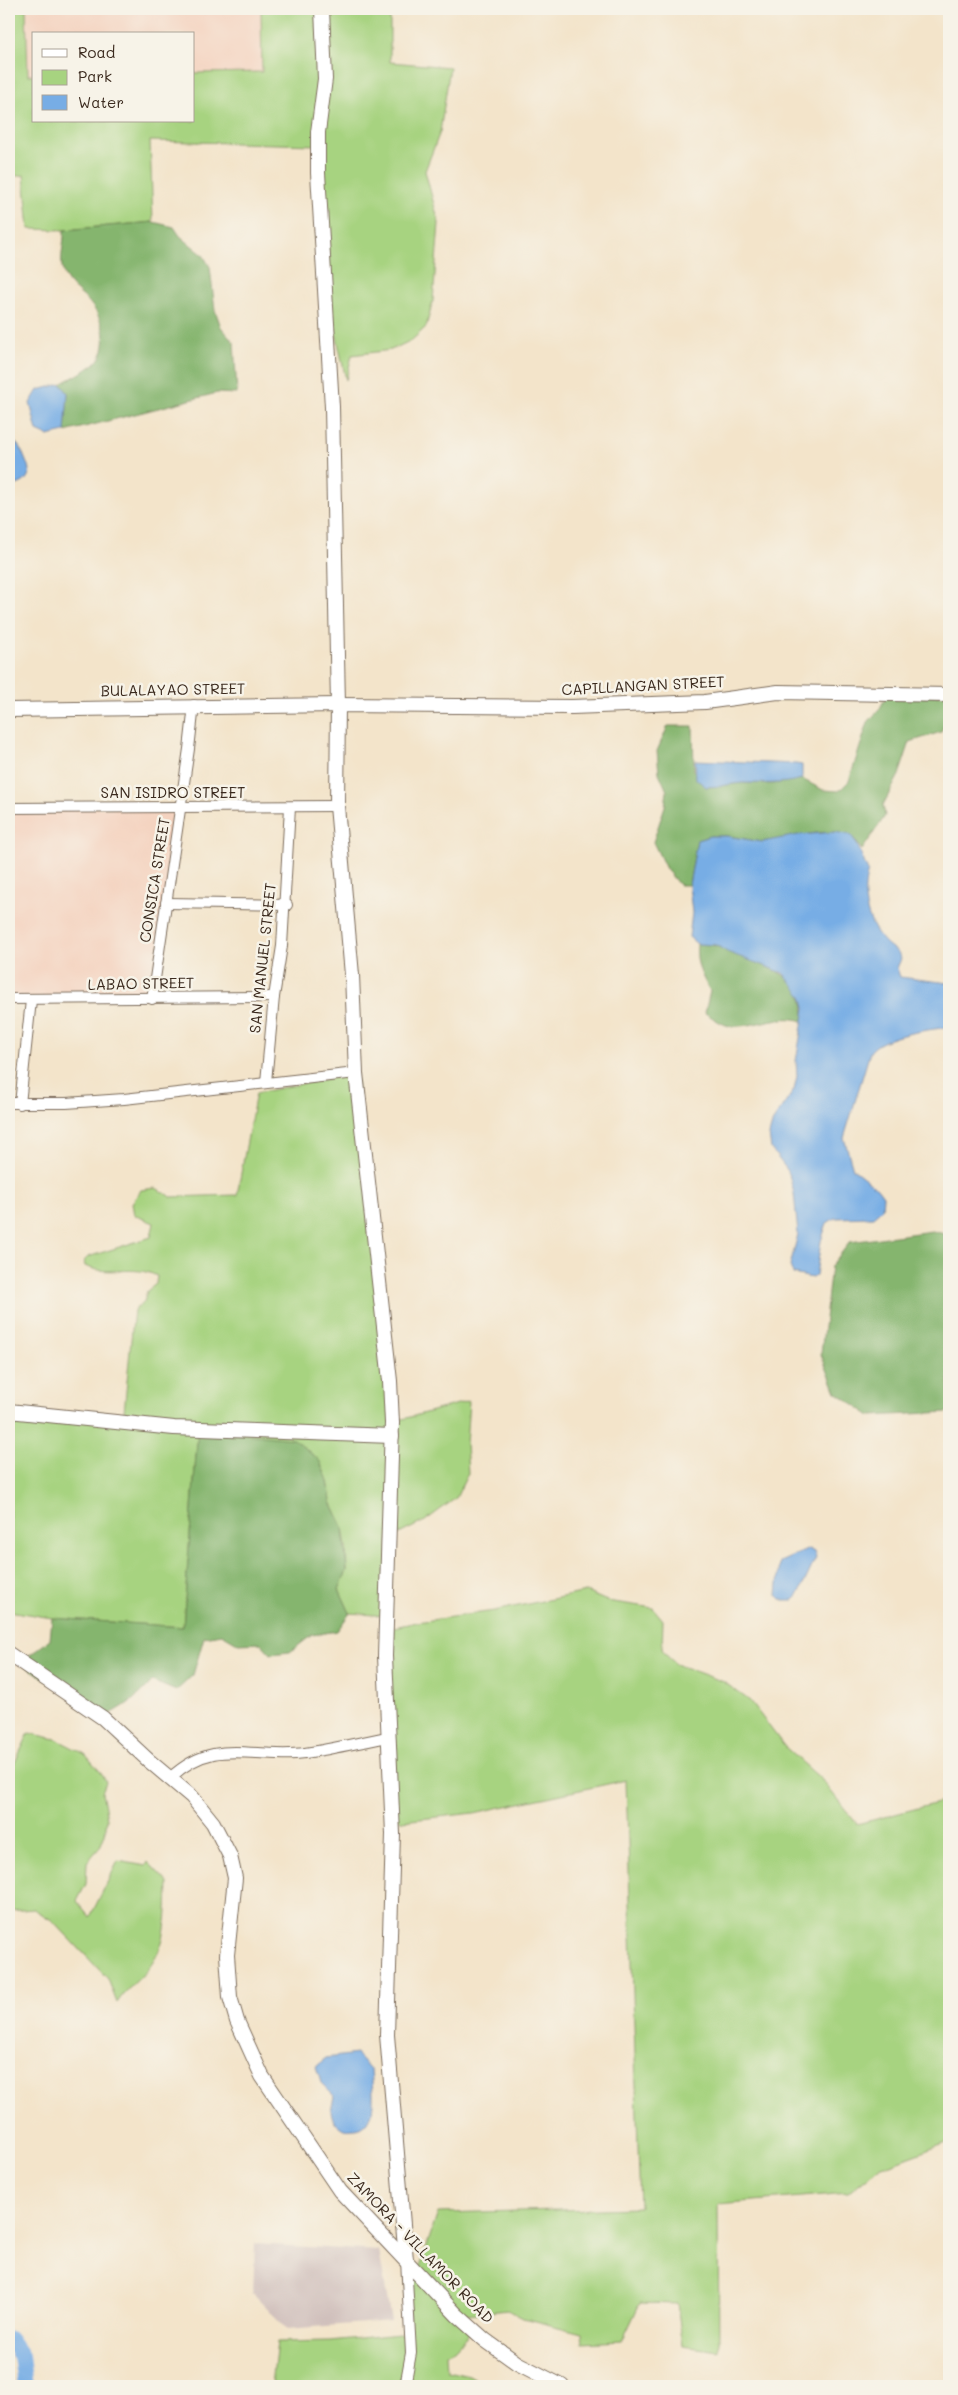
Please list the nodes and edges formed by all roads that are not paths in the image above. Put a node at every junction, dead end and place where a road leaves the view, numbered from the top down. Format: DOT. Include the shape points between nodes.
graph roads {
  1 [pos="322,9"];
  2 [pos="949,695"];
  3 [pos="194,705"];
  4 [pos="338,705"];
  5 [pos="9,710"];
  6 [pos="337,806"];
  7 [pos="290,807"];
  8 [pos="9,808"];
  9 [pos="180,808"];
  10 [pos="166,903"];
  11 [pos="286,905"];
  12 [pos="274,997"];
  13 [pos="9,999"];
  14 [pos="152,999"];
  15 [pos="31,1000"];
  16 [pos="356,1073"];
  17 [pos="266,1082"];
  18 [pos="9,1103"];
  19 [pos="20,1104"];
  20 [pos="9,1411"];
  21 [pos="392,1436"];
  22 [pos="9,1654"];
  23 [pos="388,1737"];
  24 [pos="170,1778"];
  25 [pos="406,2260"];
  26 [pos="405,2386"];
  27 [pos="562,2386"];
  1 -- 4 [label="street" via="324,79 318,132 318,173 332,407"];
  2 -- 4 [label="street, CAPILLANGAN STREET" via="778,692 706,702 572,707"];
  3 -- 4 [label="street, BULALAYAO STREET"];
  3 -- 5 [label="street, BULALAYAO STREET"];
  3 -- 9 [label="street, CONSICA STREET"];
  4 -- 6 [label="street"];
  6 -- 7 [label="street, SAN ISIDRO STREET"];
  6 -- 16 [label="street" via="352,975"];
  7 -- 9 [label="street, SAN ISIDRO STREET"];
  7 -- 11 [label="street, SAN MANUEL STREET"];
  8 -- 9 [label="street, SAN ISIDRO STREET"];
  9 -- 10 [label="street, CONSICA STREET"];
  10 -- 11 [label="street"];
  10 -- 14 [label="street, CONSICA STREET"];
  11 -- 12 [label="street, SAN MANUEL STREET"];
  12 -- 14 [label="street, LABAO STREET"];
  12 -- 17 [label="street, SAN MANUEL STREET"];
  13 -- 15 [label="street, LABAO STREET"];
  14 -- 15 [label="street, LABAO STREET"];
  15 -- 19 [label="street"];
  16 -- 17 [label="street"];
  16 -- 21 [label="street" via="390,1381"];
  17 -- 19 [label="street" via="124,1099"];
  18 -- 19 [label="street"];
  20 -- 21 [label="street" via="174,1428"];
  21 -- 23 [label="street" via="385,1647"];
  22 -- 24 [label="street, ZAMORA - VILLAMOR ROAD" via="103,1718"];
  23 -- 24 [label="street" via="282,1755 225,1751 186,1763"];
  23 -- 25 [label="street" via="393,1834 387,2035"];
  24 -- 25 [label="street, ZAMORA - VILLAMOR ROAD" via="192,1797 213,1823 230,1856 235,1878 227,1955 230,1997 237,2021 262,2076 340,2191"];
  25 -- 26 [label="street" via="411,2353"];
  25 -- 27 [label="street, ZAMORA - VILLAMOR ROAD" via="485,2340 517,2363"];
}
